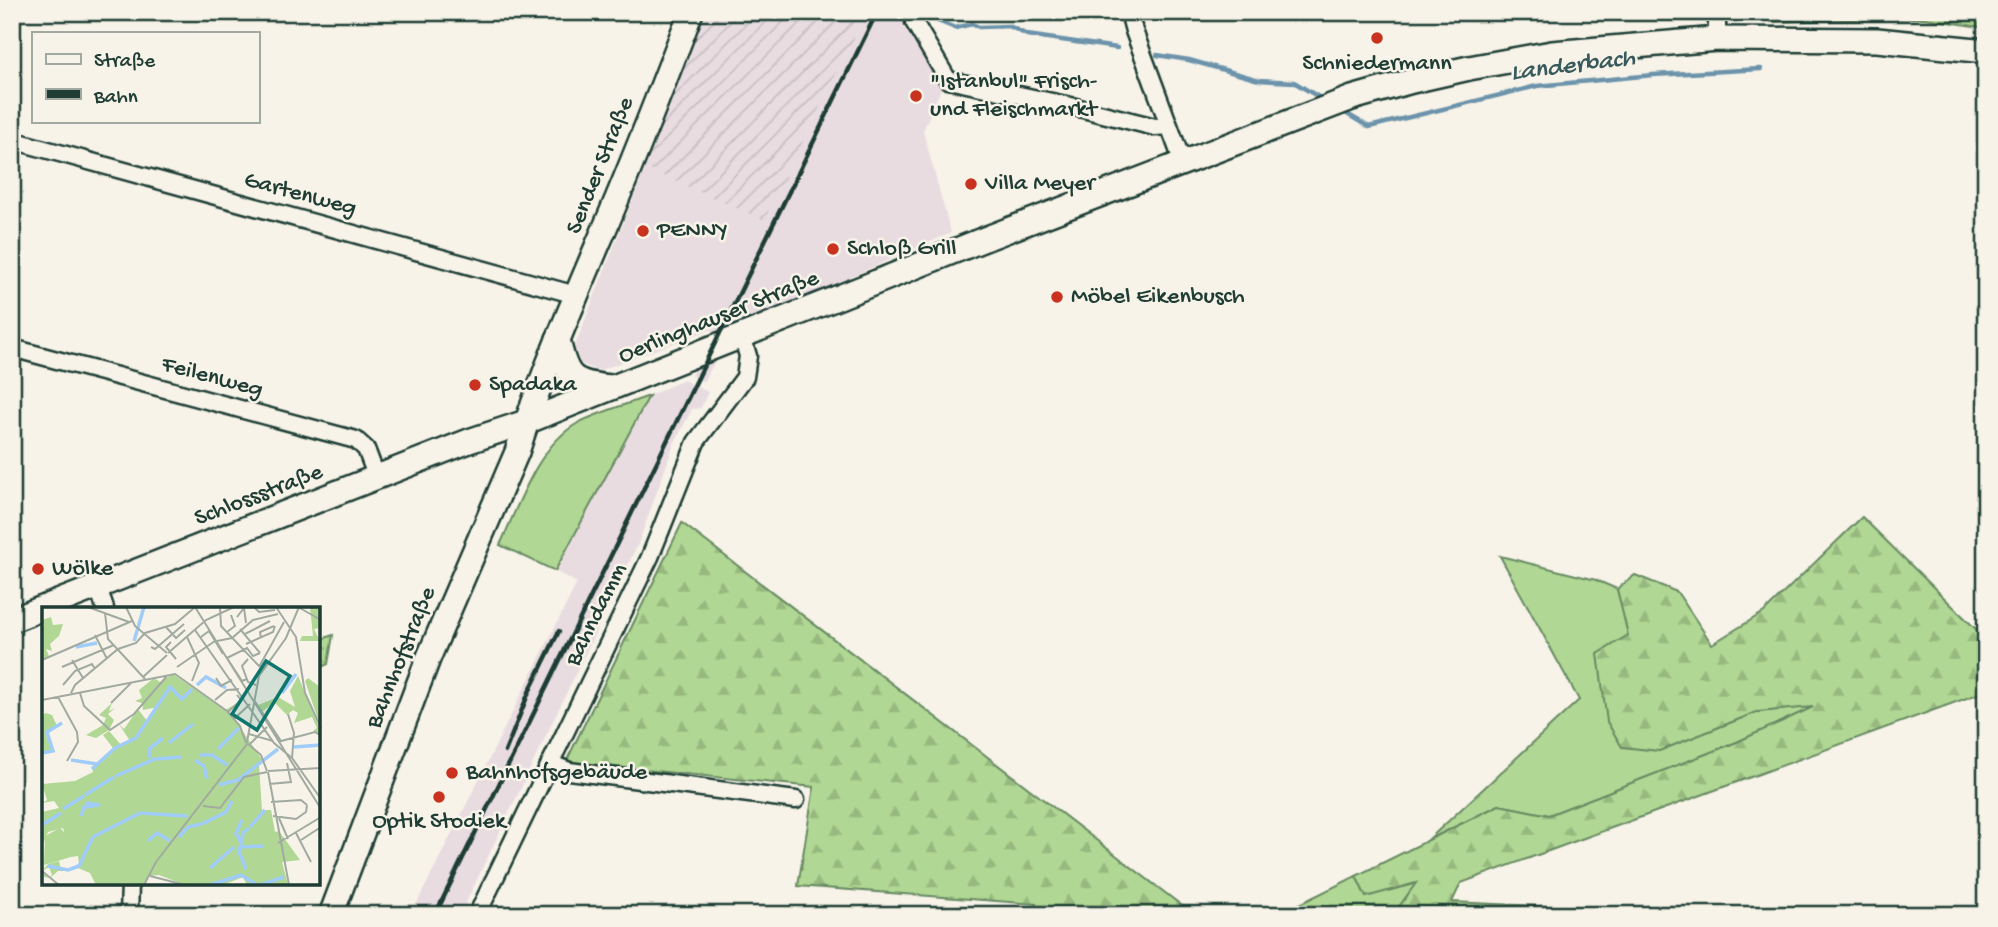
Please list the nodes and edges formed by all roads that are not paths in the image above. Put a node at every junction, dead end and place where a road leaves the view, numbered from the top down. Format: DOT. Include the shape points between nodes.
graph roads {
  1 [pos="691,12"];
  2 [pos="1129,12"];
  3 [pos="1717,12"];
  4 [pos="914,22"];
  5 [pos="1717,39"];
  6 [pos="1986,51"];
  7 [pos="1169,126"];
  8 [pos="12,140"];
  9 [pos="1183,163"];
  10 [pos="576,295"];
  11 [pos="742,336"];
  12 [pos="558,339"];
  13 [pos="12,348"];
  14 [pos="615,387"];
  15 [pos="526,422"];
  16 [pos="377,478"];
  17 [pos="102,598"];
  18 [pos="65,607"];
  19 [pos="42,613"];
  20 [pos="12,620"];
  21 [pos="550,763"];
  22 [pos="796,800"];
  23 [pos="130,885"];
  24 [pos="129,915"];
  25 [pos="331,915"];
  26 [pos="477,915"];
  1 -- 10 [label="main road, Sender Straße"];
  2 -- 7 [label="street"];
  3 -- 5 [label="street"];
  4 -- 7 [label="street" via="948,80 1155,127"];
  5 -- 6 [label="main road, Oerlinghauser Straße" via="1877,40"];
  5 -- 9 [label="main road, Oerlinghauser Straße" via="1552,52 1412,80 1310,112"];
  7 -- 9 [label="street"];
  8 -- 10 [label="street, Gartenweg"];
  9 -- 11 [label="main road, Oerlinghauser Straße"];
  10 -- 12 [label="main road, Sender Straße"];
  11 -- 14 [label="main road, Oerlinghauser Straße"];
  11 -- 21 [label="street, Bahndamm" via="748,356 745,377 696,442 650,557"];
  12 -- 14 [label="main road" via="563,362 576,380"];
  12 -- 15 [label="main road, Sender Straße"];
  13 -- 16 [label="street, Feilenweg" via="356,440 366,449"];
  14 -- 15 [label="main road, Oerlinghauser Straße"];
  15 -- 16 [label="main road, Schlossstraße"];
  15 -- 25 [label="main road, Bahnhofstraße" via="428,659"];
  16 -- 17 [label="main road, Schlossstraße"];
  17 -- 18 [label="main road, Schlossstraße"];
  19 -- 20 [label="main road, Schlossstraße"];
  21 -- 22 [label="street" via="569,771"];
  21 -- 26 [label="street, Bahndamm"];
  23 -- 24 [label="street"];
}
